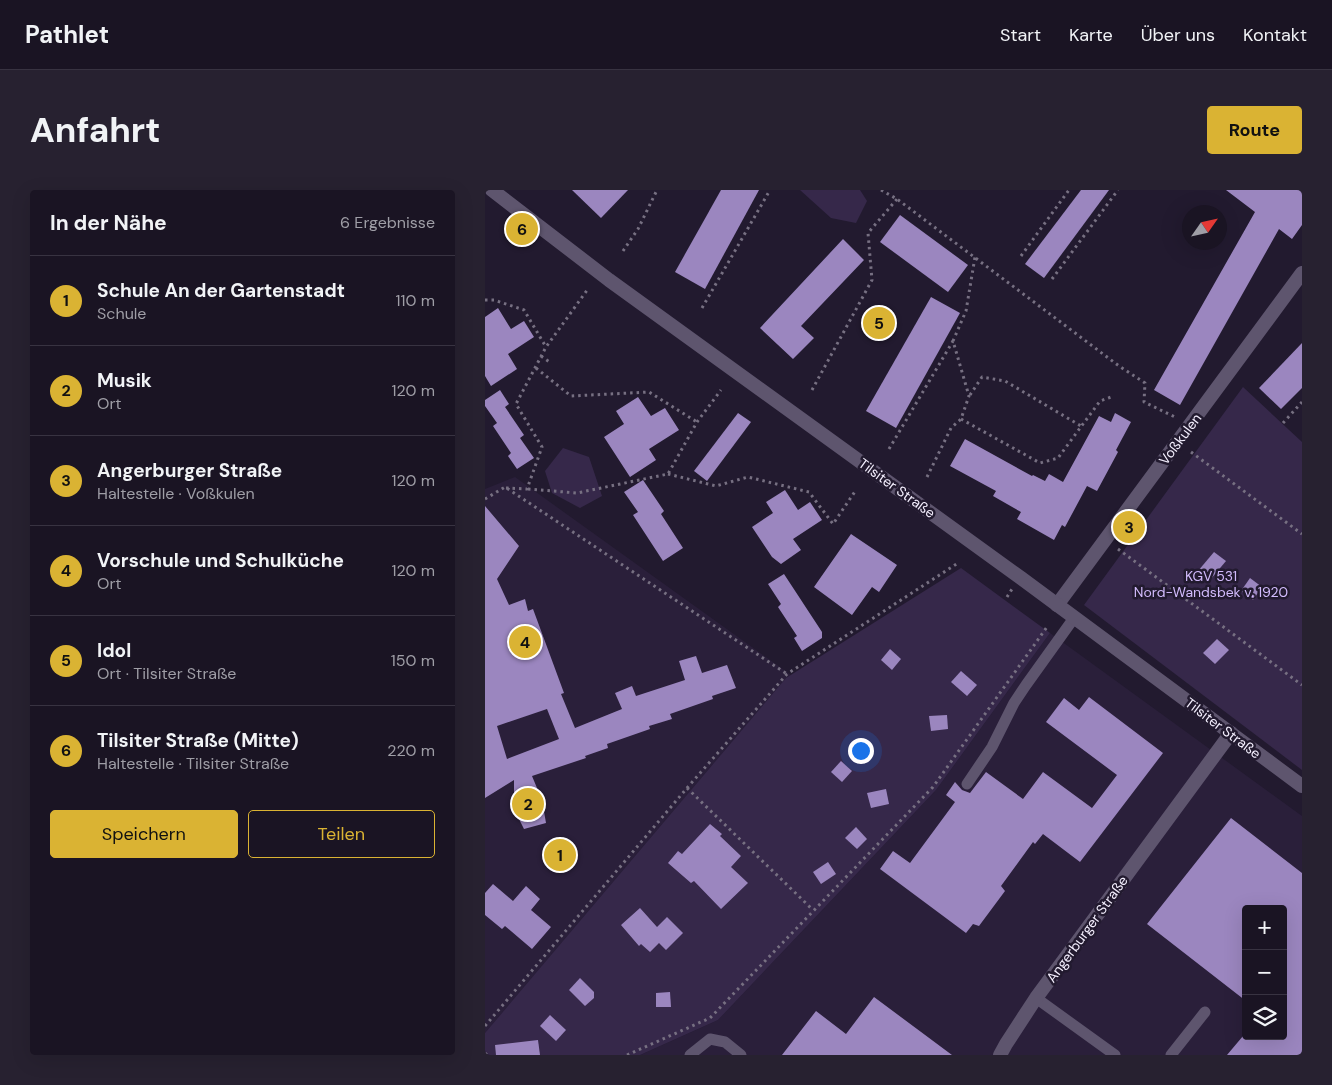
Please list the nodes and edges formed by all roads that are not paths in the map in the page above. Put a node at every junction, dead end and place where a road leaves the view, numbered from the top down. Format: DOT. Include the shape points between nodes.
graph roads {
  1 [pos="492,190"];
  2 [pos="1302,273"];
  3 [pos="1057,605"];
  4 [pos="1074,618"];
  5 [pos="1231,733"];
  6 [pos="967,784"];
  7 [pos="1302,786"];
  8 [pos="1036,998"];
  9 [pos="1205,1012"];
  10 [pos="690,1055"];
  11 [pos="741,1055"];
  12 [pos="1001,1055"];
  13 [pos="1115,1055"];
  14 [pos="1171,1055"];
  1 -- 3 [label="street, Tilsiter Straße" via="617,286"];
  2 -- 3 [label="street, Voßkulen"];
  3 -- 4 [label="street, Tilsiter Straße"];
  4 -- 5 [label="street, Tilsiter Straße"];
  4 -- 6 [label="lane" via="1026,685 992,747"];
  5 -- 7 [label="street, Tilsiter Straße"];
  5 -- 8 [label="street, Angerburger Straße"];
  8 -- 12 [label="street, Angerburger Straße"];
  8 -- 13 [label="lane"];
  9 -- 14 [label="lane"];
  10 -- 11 [label="lane" via="710,1039 725,1042"];
}
